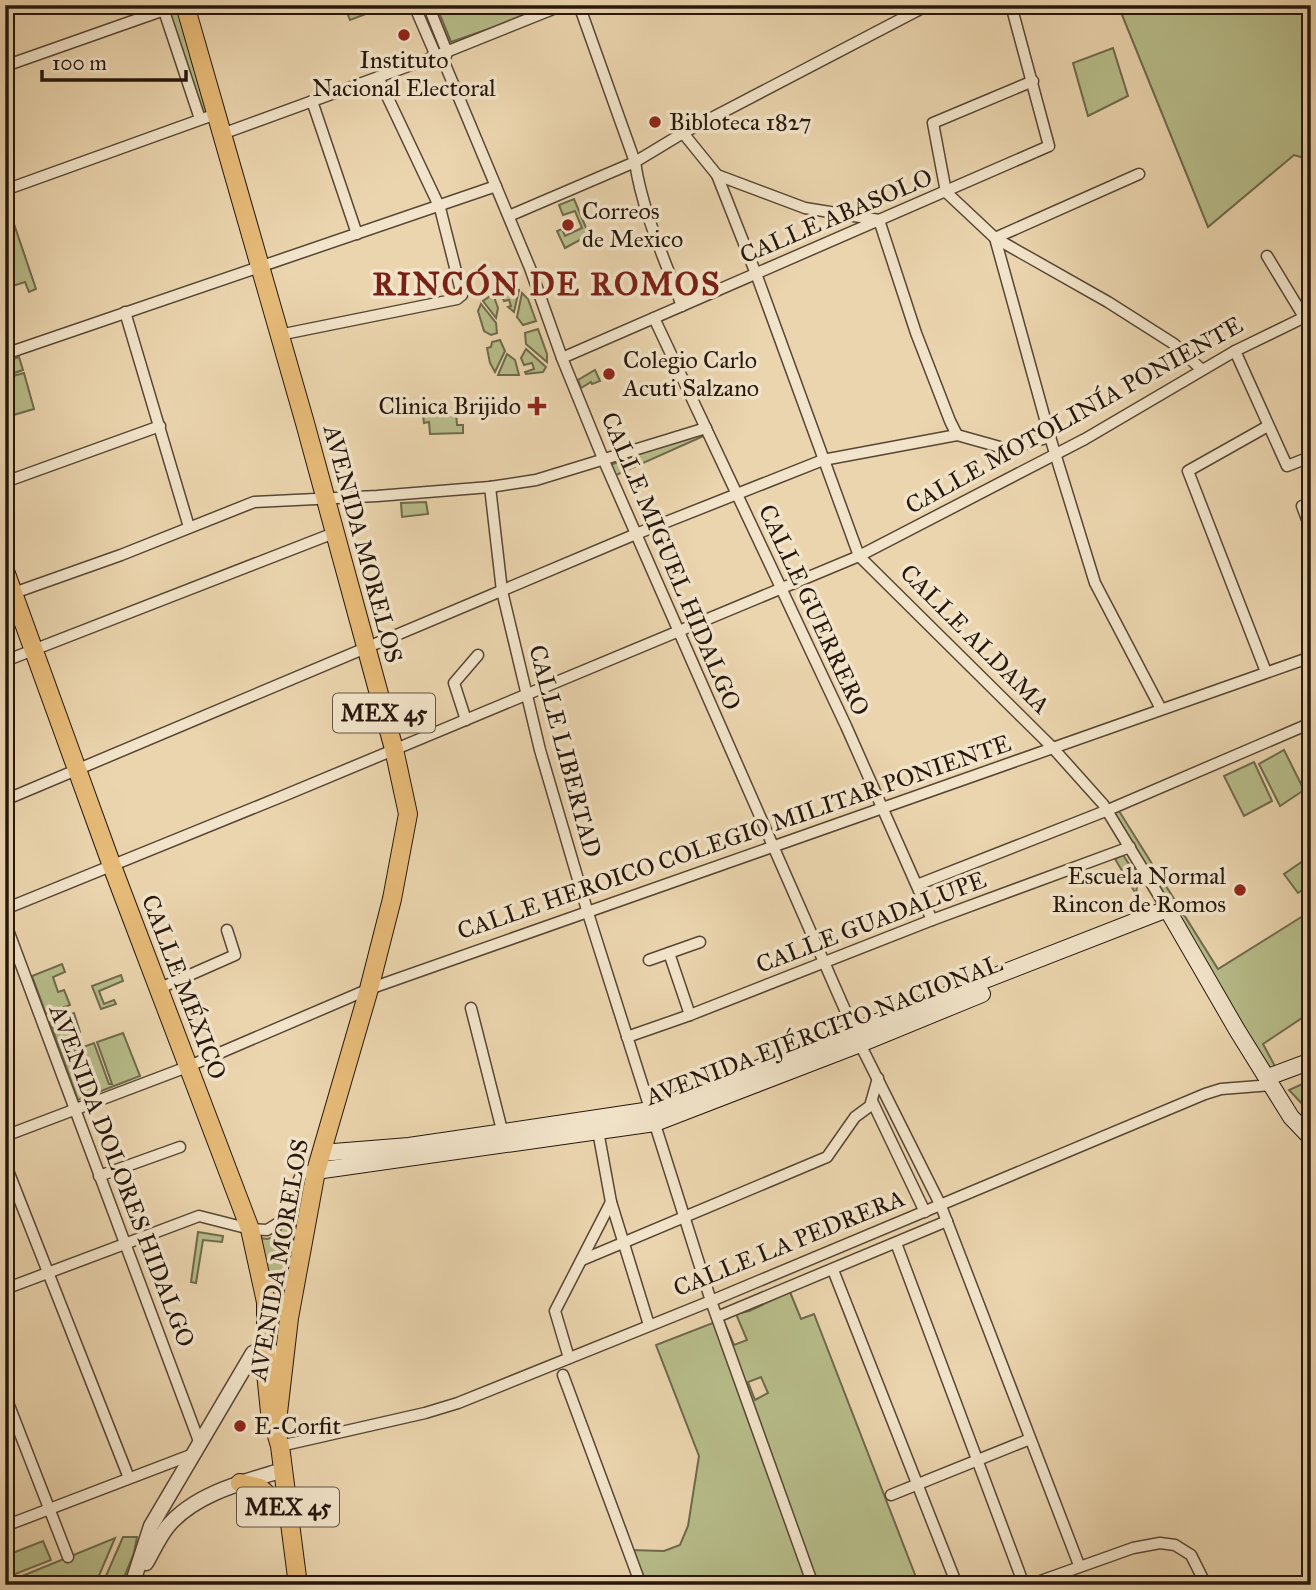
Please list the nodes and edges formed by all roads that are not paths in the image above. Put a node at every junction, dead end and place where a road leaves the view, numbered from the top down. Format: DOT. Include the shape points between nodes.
graph roads {
  1 [pos="185,5"];
  2 [pos="414,5"];
  3 [pos="428,5"];
  4 [pos="563,5"];
  5 [pos="579,5"];
  6 [pos="928,5"];
  7 [pos="1011,5"];
  8 [pos="163,8"];
  9 [pos="442,57"];
  10 [pos="5,66"];
  11 [pos="378,77"];
  12 [pos="1033,81"];
  13 [pos="312,101"];
  14 [pos="208,116"];
  15 [pos="683,133"];
  16 [pos="222,134"];
  17 [pos="635,162"];
  18 [pos="1139,174"];
  19 [pos="717,175"];
  20 [pos="496,186"];
  21 [pos="5,190"];
  22 [pos="946,192"];
  23 [pos="440,208"];
  24 [pos="509,216"];
  25 [pos="879,220"];
  26 [pos="357,234"];
  27 [pos="995,238"];
  28 [pos="1267,256"];
  29 [pos="260,267"];
  30 [pos="756,274"];
  31 [pos="681,306"];
  32 [pos="125,312"];
  33 [pos="1307,316"];
  34 [pos="654,318"];
  35 [pos="279,335"];
  36 [pos="1235,351"];
  37 [pos="5,354"];
  38 [pos="562,358"];
  39 [pos="1201,369"];
  40 [pos="160,426"];
  41 [pos="1268,426"];
  42 [pos="706,428"];
  43 [pos="957,435"];
  44 [pos="1050,437"];
  45 [pos="1056,454"];
  46 [pos="1310,457"];
  47 [pos="823,460"];
  48 [pos="604,461"];
  49 [pos="5,482"];
  50 [pos="491,487"];
  51 [pos="737,494"];
  52 [pos="325,499"];
  53 [pos="1302,506"];
  54 [pos="189,527"];
  55 [pos="1311,530"];
  56 [pos="334,533"];
  57 [pos="636,534"];
  58 [pos="859,556"];
  59 [pos="5,571"];
  60 [pos="781,589"];
  61 [pos="502,592"];
  62 [pos="9,595"];
  63 [pos="679,632"];
  64 [pos="367,647"];
  65 [pos="33,650"];
  66 [pos="478,654"];
  67 [pos="1311,657"];
  68 [pos="5,661"];
  69 [pos="1266,672"];
  70 [pos="527,694"];
  71 [pos="1161,709"];
  72 [pos="466,720"];
  73 [pos="1311,723"];
  74 [pos="1052,747"];
  75 [pos="394,749"];
  76 [pos="76,769"];
  77 [pos="5,800"];
  78 [pos="880,808"];
  79 [pos="1108,810"];
  80 [pos="772,846"];
  81 [pos="1130,847"];
  82 [pos="112,866"];
  83 [pos="917,885"];
  84 [pos="5,909"];
  85 [pos="587,910"];
  86 [pos="1169,913"];
  87 [pos="932,920"];
  88 [pos="5,922"];
  89 [pos="227,930"];
  90 [pos="700,942"];
  91 [pos="669,953"];
  92 [pos="649,960"];
  93 [pos="825,962"];
  94 [pos="158,989"];
  95 [pos="369,989"];
  96 [pos="471,1009"];
  97 [pos="690,1015"];
  98 [pos="627,1037"];
  99 [pos="858,1038"];
  100 [pos="1311,1060"];
  101 [pos="187,1067"];
  102 [pos="1311,1070"];
  103 [pos="878,1078"];
  104 [pos="1270,1081"];
  105 [pos="872,1101"];
  106 [pos="74,1109"];
  107 [pos="653,1117"];
  108 [pos="597,1131"];
  109 [pos="5,1136"];
  110 [pos="504,1138"];
  111 [pos="1311,1139"];
  112 [pos="180,1147"];
  113 [pos="409,1152"];
  114 [pos="321,1153"];
  115 [pos="917,1156"];
  116 [pos="901,1160"];
  117 [pos="5,1163"];
  118 [pos="316,1171"];
  119 [pos="99,1176"];
  120 [pos="611,1202"];
  121 [pos="941,1206"];
  122 [pos="925,1212"];
  123 [pos="684,1218"];
  124 [pos="947,1221"];
  125 [pos="250,1229"];
  126 [pos="623,1241"];
  127 [pos="125,1242"];
  128 [pos="896,1244"];
  129 [pos="582,1260"];
  130 [pos="833,1270"];
  131 [pos="48,1273"];
  132 [pos="5,1289"];
  133 [pos="711,1301"];
  134 [pos="717,1317"];
  135 [pos="649,1325"];
  136 [pos="275,1352"];
  137 [pos="569,1358"];
  138 [pos="563,1375"];
  139 [pos="5,1395"];
  140 [pos="278,1438"];
  141 [pos="1030,1439"];
  142 [pos="198,1449"];
  143 [pos="979,1461"];
  144 [pos="283,1470"];
  145 [pos="129,1478"];
  146 [pos="240,1483"];
  147 [pos="918,1485"];
  148 [pos="891,1495"];
  149 [pos="48,1509"];
  150 [pos="289,1514"];
  151 [pos="5,1526"];
  152 [pos="68,1557"];
  153 [pos="1079,1565"];
  154 [pos="132,1585"];
  155 [pos="298,1585"];
  156 [pos="641,1585"];
  157 [pos="813,1585"];
  158 [pos="957,1585"];
  159 [pos="1027,1585"];
  160 [pos="1206,1585"];
  1 -- 14 [label="main road, AVENIDA MORELOS / MEX 45"];
  2 -- 9 [label="street, CALLE MIGUEL HIDALGO"];
  3 -- 9 [label="street, CALLE MIGUEL HIDALGO"];
  4 -- 9 [label="street"];
  5 -- 17 [label="street"];
  6 -- 15 [label="street"];
  7 -- 12 [label="street"];
  8 -- 10 [label="street"];
  8 -- 14 [label="street, AVENIDA MORELOS"];
  9 -- 11 [label="street"];
  9 -- 20 [label="street, CALLE MIGUEL HIDALGO"];
  11 -- 13 [label="street"];
  11 -- 23 [label="street"];
  12 -- 22 [label="street" via="933,123"];
  12 -- 22 [label="street, CALLE ABASOLO" via="1049,146"];
  13 -- 16 [label="street"];
  13 -- 26 [label="street"];
  14 -- 16 [label="main road, AVENIDA MORELOS / MEX 45"];
  14 -- 21 [label="street"];
  15 -- 17 [label="street"];
  15 -- 19 [label="street, CALLE ALDAMA"];
  16 -- 29 [label="main road, AVENIDA MORELOS / MEX 45"];
  17 -- 24 [label="street"];
  17 -- 31 [label="street"];
  18 -- 27 [label="street"];
  19 -- 25 [label="street" via="805,208"];
  19 -- 30 [label="street, CALLE ALDAMA"];
  20 -- 23 [label="street"];
  20 -- 24 [label="street, CALLE MIGUEL HIDALGO"];
  22 -- 25 [label="street, CALLE ABASOLO"];
  22 -- 27 [label="street"];
  23 -- 26 [label="street"];
  23 -- 35 [label="street" via="462,291 457,299"];
  24 -- 38 [label="street, CALLE MIGUEL HIDALGO"];
  25 -- 30 [label="street, CALLE ABASOLO"];
  25 -- 43 [label="street" via="916,333"];
  26 -- 29 [label="street"];
  27 -- 39 [label="street" via="1108,302 1174,344"];
  27 -- 44 [label="street"];
  28 -- 33 [label="street"];
  29 -- 32 [label="street"];
  29 -- 35 [label="main road, AVENIDA MORELOS / MEX 45"];
  30 -- 31 [label="street, CALLE ABASOLO"];
  30 -- 47 [label="street, CALLE ALDAMA"];
  31 -- 34 [label="street, CALLE ABASOLO"];
  32 -- 37 [label="street"];
  32 -- 40 [label="street"];
  33 -- 36 [label="street, CALLE MOTOLINÍA PONIENTE"];
  34 -- 38 [label="street, CALLE ABASOLO"];
  34 -- 42 [label="street, CALLE GUERRERO"];
  35 -- 52 [label="main road, AVENIDA MORELOS / MEX 45"];
  36 -- 39 [label="street, CALLE MOTOLINÍA PONIENTE"];
  36 -- 41 [label="street"];
  38 -- 48 [label="street, CALLE MIGUEL HIDALGO"];
  39 -- 45 [label="street, CALLE MOTOLINÍA PONIENTE"];
  40 -- 49 [label="street"];
  40 -- 54 [label="street"];
  41 -- 46 [label="street" via="1287,466"];
  41 -- 69 [label="street" via="1188,471"];
  42 -- 48 [label="street"];
  42 -- 51 [label="street, CALLE GUERRERO"];
  43 -- 44 [label="street" via="1007,449"];
  43 -- 47 [label="street"];
  44 -- 45 [label="street"];
  45 -- 58 [label="street, CALLE MOTOLINÍA PONIENTE"];
  45 -- 71 [label="street" via="1095,583"];
  47 -- 51 [label="street"];
  47 -- 58 [label="street, CALLE ALDAMA"];
  48 -- 50 [label="street"];
  48 -- 57 [label="street, CALLE MIGUEL HIDALGO"];
  50 -- 52 [label="street"];
  50 -- 61 [label="street, CALLE LIBERTAD"];
  51 -- 57 [label="street"];
  51 -- 60 [label="street, CALLE GUERRERO"];
  52 -- 54 [label="street" via="254,502"];
  52 -- 56 [label="main road, AVENIDA MORELOS / MEX 45"];
  53 -- 55 [label="street"];
  54 -- 62 [label="street"];
  56 -- 64 [label="main road, AVENIDA MORELOS / MEX 45"];
  56 -- 65 [label="street"];
  57 -- 61 [label="street"];
  57 -- 63 [label="street, CALLE MIGUEL HIDALGO"];
  58 -- 60 [label="street, CALLE MOTOLINÍA PONIENTE"];
  58 -- 74 [label="street, CALLE ALDAMA"];
  59 -- 62 [label="main road, CALLE MÉXICO / MEX 45"];
  60 -- 63 [label="street, CALLE MOTOLINÍA PONIENTE"];
  60 -- 78 [label="street, CALLE GUERRERO"];
  61 -- 64 [label="street"];
  61 -- 70 [label="street, CALLE LIBERTAD"];
  62 -- 65 [label="main road, CALLE MÉXICO / MEX 45"];
  63 -- 70 [label="street, CALLE MOTOLINÍA PONIENTE"];
  63 -- 80 [label="street, CALLE MIGUEL HIDALGO"];
  64 -- 75 [label="main road, AVENIDA MORELOS / MEX 45"];
  64 -- 76 [label="street"];
  65 -- 68 [label="street"];
  65 -- 76 [label="main road, CALLE MÉXICO / MEX 45"];
  66 -- 72 [label="street" via="454,683"];
  67 -- 69 [label="street, CALLE HEROICO COLEGIO MILITAR PONIENTE"];
  69 -- 71 [label="street, CALLE HEROICO COLEGIO MILITAR PONIENTE"];
  70 -- 72 [label="street, CALLE MOTOLINÍA PONIENTE"];
  70 -- 85 [label="street, CALLE LIBERTAD"];
  71 -- 74 [label="street, CALLE HEROICO COLEGIO MILITAR PONIENTE"];
  72 -- 75 [label="street, CALLE MOTOLINÍA PONIENTE"];
  73 -- 79 [label="street"];
  74 -- 78 [label="street, CALLE HEROICO COLEGIO MILITAR PONIENTE"];
  74 -- 79 [label="street, CALLE ALDAMA"];
  75 -- 82 [label="street, CALLE MOTOLINÍA PONIENTE"];
  75 -- 95 [label="main road, AVENIDA MORELOS / MEX 45" via="408,822"];
  76 -- 77 [label="street"];
  76 -- 82 [label="main road, CALLE MÉXICO / MEX 45"];
  78 -- 80 [label="street, CALLE HEROICO COLEGIO MILITAR PONIENTE"];
  78 -- 83 [label="street, CALLE GUERRERO"];
  79 -- 81 [label="street, CALLE ALDAMA"];
  79 -- 83 [label="street"];
  80 -- 85 [label="street, CALLE HEROICO COLEGIO MILITAR PONIENTE"];
  80 -- 93 [label="street, CALLE MIGUEL HIDALGO"];
  81 -- 86 [label="street, CALLE ALDAMA"];
  81 -- 87 [label="street, CALLE GUADALUPE"];
  82 -- 84 [label="street, CALLE MOTOLINÍA PONIENTE"];
  82 -- 94 [label="main road, CALLE MÉXICO / MEX 45"];
  83 -- 87 [label="street, CALLE GUERRERO"];
  85 -- 95 [label="street, CALLE HEROICO COLEGIO MILITAR PONIENTE"];
  85 -- 98 [label="street, CALLE LIBERTAD"];
  86 -- 99 [label="main road, AVENIDA EJÉRCITO NACIONAL"];
  86 -- 104 [label="main road, CALLE ALDAMA"];
  87 -- 93 [label="street, CALLE GUADALUPE"];
  88 -- 106 [label="street, AVENIDA DOLORES HIDALGO"];
  89 -- 94 [label="street" via="235,955"];
  90 -- 91 [label="street"];
  91 -- 92 [label="street"];
  91 -- 97 [label="street"];
  93 -- 97 [label="street, CALLE GUADALUPE"];
  93 -- 99 [label="street, CALLE MIGUEL HIDALGO"];
  94 -- 101 [label="main road, CALLE MÉXICO / MEX 45"];
  95 -- 101 [label="street, CALLE HEROICO COLEGIO MILITAR PONIENTE"];
  95 -- 114 [label="main road, AVENIDA MORELOS / MEX 45"];
  96 -- 110 [label="street"];
  97 -- 98 [label="street, CALLE GUADALUPE"];
  98 -- 107 [label="street, CALLE LIBERTAD"];
  99 -- 103 [label="street"];
  99 -- 107 [label="main road, AVENIDA EJÉRCITO NACIONAL"];
  100 -- 104 [label="main road, CALLE LA PEDRERA"];
  101 -- 106 [label="street, CALLE HEROICO COLEGIO MILITAR PONIENTE"];
  101 -- 125 [label="main road, CALLE MÉXICO / MEX 45"];
  102 -- 104 [label="main road, CALLE LA PEDRERA"];
  103 -- 105 [label="street"];
  103 -- 115 [label="street"];
  104 -- 111 [label="main road, CALLE ALDAMA"];
  104 -- 121 [label="street, CALLE LA PEDRERA" via="1205,1094"];
  105 -- 116 [label="street"];
  105 -- 123 [label="street" via="827,1157"];
  106 -- 109 [label="street, CALLE HEROICO COLEGIO MILITAR PONIENTE"];
  106 -- 119 [label="street, AVENIDA DOLORES HIDALGO"];
  107 -- 108 [label="main road, AVENIDA EJÉRCITO NACIONAL"];
  107 -- 110 [label="main road, AVENIDA EJÉRCITO NACIONAL"];
  107 -- 123 [label="street, CALLE LIBERTAD"];
  108 -- 110 [label="main road, AVENIDA EJÉRCITO NACIONAL"];
  108 -- 120 [label="street"];
  110 -- 113 [label="main road, AVENIDA EJÉRCITO NACIONAL"];
  112 -- 119 [label="street"];
  113 -- 114 [label="main road, AVENIDA EJÉRCITO NACIONAL"];
  113 -- 118 [label="main road, AVENIDA EJÉRCITO NACIONAL"];
  114 -- 118 [label="main road, AVENIDA MORELOS / MEX 45"];
  115 -- 116 [label="street"];
  115 -- 121 [label="street"];
  116 -- 122 [label="street"];
  117 -- 131 [label="street"];
  118 -- 125 [label="street" via="301,1175 274,1227"];
  118 -- 136 [label="main road, AVENIDA MORELOS / MEX 45"];
  119 -- 127 [label="street, AVENIDA DOLORES HIDALGO"];
  120 -- 126 [label="street"];
  120 -- 129 [label="street"];
  121 -- 122 [label="street, CALLE LA PEDRERA"];
  121 -- 124 [label="street"];
  122 -- 133 [label="street, CALLE LA PEDRERA"];
  123 -- 126 [label="street"];
  123 -- 133 [label="street, CALLE LIBERTAD"];
  124 -- 128 [label="street"];
  124 -- 141 [label="street"];
  125 -- 127 [label="street" via="200,1216"];
  125 -- 136 [label="main road, CALLE MÉXICO / MEX 45"];
  126 -- 129 [label="street"];
  126 -- 135 [label="street"];
  127 -- 131 [label="street"];
  127 -- 142 [label="street, AVENIDA DOLORES HIDALGO"];
  128 -- 130 [label="street"];
  128 -- 143 [label="street"];
  129 -- 137 [label="street" via="555,1316"];
  130 -- 134 [label="street"];
  130 -- 147 [label="street"];
  131 -- 132 [label="street"];
  131 -- 145 [label="street"];
  133 -- 134 [label="street, CALLE LIBERTAD"];
  133 -- 135 [label="street, CALLE LA PEDRERA"];
  134 -- 157 [label="street, CALLE LIBERTAD"];
  135 -- 137 [label="street, CALLE LA PEDRERA"];
  136 -- 140 [label="main road, AVENIDA MORELOS / MEX 45"];
  136 -- 142 [label="street" via="253,1353"];
  137 -- 140 [label="street, CALLE LA PEDRERA" via="442,1408"];
  138 -- 156 [label="street"];
  139 -- 149 [label="street"];
  140 -- 144 [label="main road, MEX 45"];
  141 -- 143 [label="street"];
  141 -- 153 [label="street"];
  142 -- 145 [label="street"];
  142 -- 154 [label="street" via="152,1526"];
  143 -- 147 [label="street"];
  143 -- 159 [label="street"];
  144 -- 146 [label="street"];
  144 -- 150 [label="main road, MEX 45"];
  145 -- 149 [label="street"];
  146 -- 150 [label="main road" via="260,1488"];
  146 -- 154 [label="street" via="199,1501 173,1520"];
  147 -- 148 [label="street"];
  147 -- 158 [label="street"];
  149 -- 151 [label="street"];
  149 -- 152 [label="street"];
  150 -- 155 [label="main road, MEX 45"];
  153 -- 159 [label="street"];
  153 -- 160 [label="street" via="1144,1545 1175,1545 1191,1555"];
}
